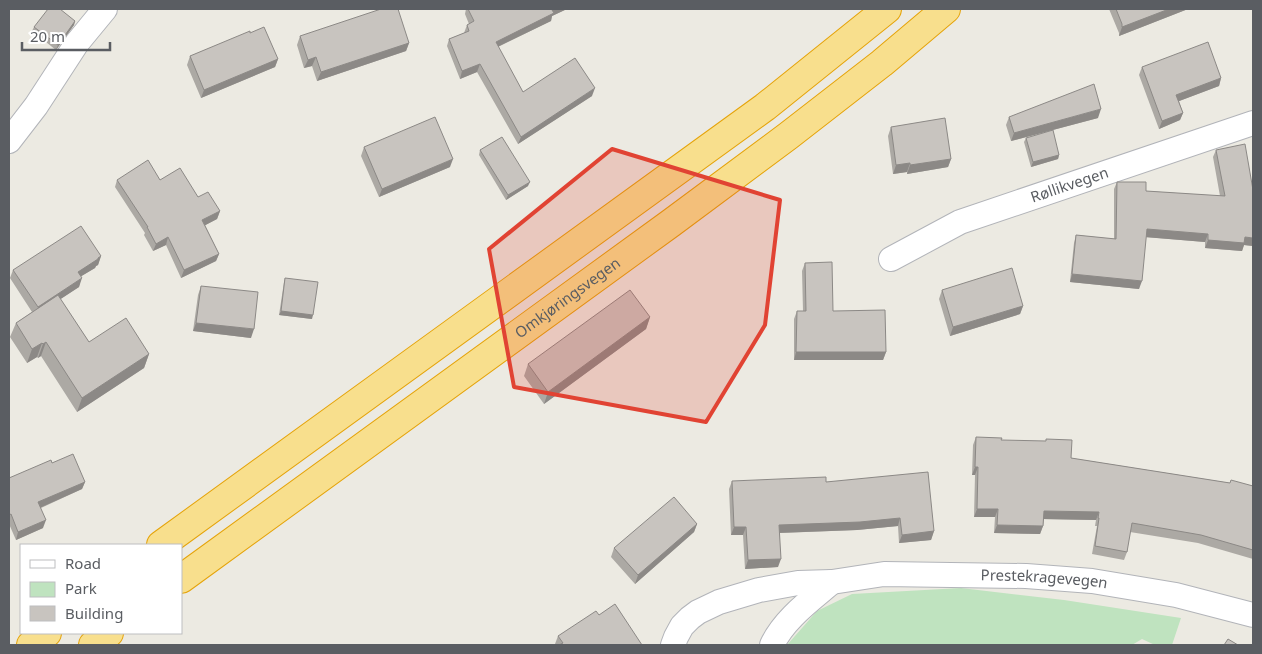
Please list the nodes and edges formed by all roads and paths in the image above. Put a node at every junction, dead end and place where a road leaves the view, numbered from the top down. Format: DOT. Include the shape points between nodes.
graph roads {
  1 [pos="105,9"];
  2 [pos="887,9"];
  3 [pos="946,9"];
  4 [pos="1253,124"];
  5 [pos="9,141"];
  6 [pos="891,260"];
  7 [pos="162,544"];
  8 [pos="182,578"];
  9 [pos="832,582"];
  10 [pos="1253,615"];
  11 [pos="46,634"];
  12 [pos="108,634"];
  13 [pos="31,645"];
  14 [pos="93,645"];
  15 [pos="674,645"];
  16 [pos="772,645"];
  1 -- 5 [label="street" via="77,43"];
  2 -- 7 [label="highway" via="765,107"];
  3 -- 8 [label="highway, Omkjøringsvegen" via="788,136"];
  4 -- 6 [label="street, Røllikvegen" via="960,222"];
  9 -- 10 [label="street, Prestekragevegen" via="884,574 1026,576 1092,581 1176,595"];
  9 -- 15 [label="street, Prestekragevegen" via="798,583 719,602 690,618 682,626"];
  9 -- 16 [label="street" via="788,621"];
  11 -- 13 [label="highway"];
  12 -- 14 [label="highway"];
}
